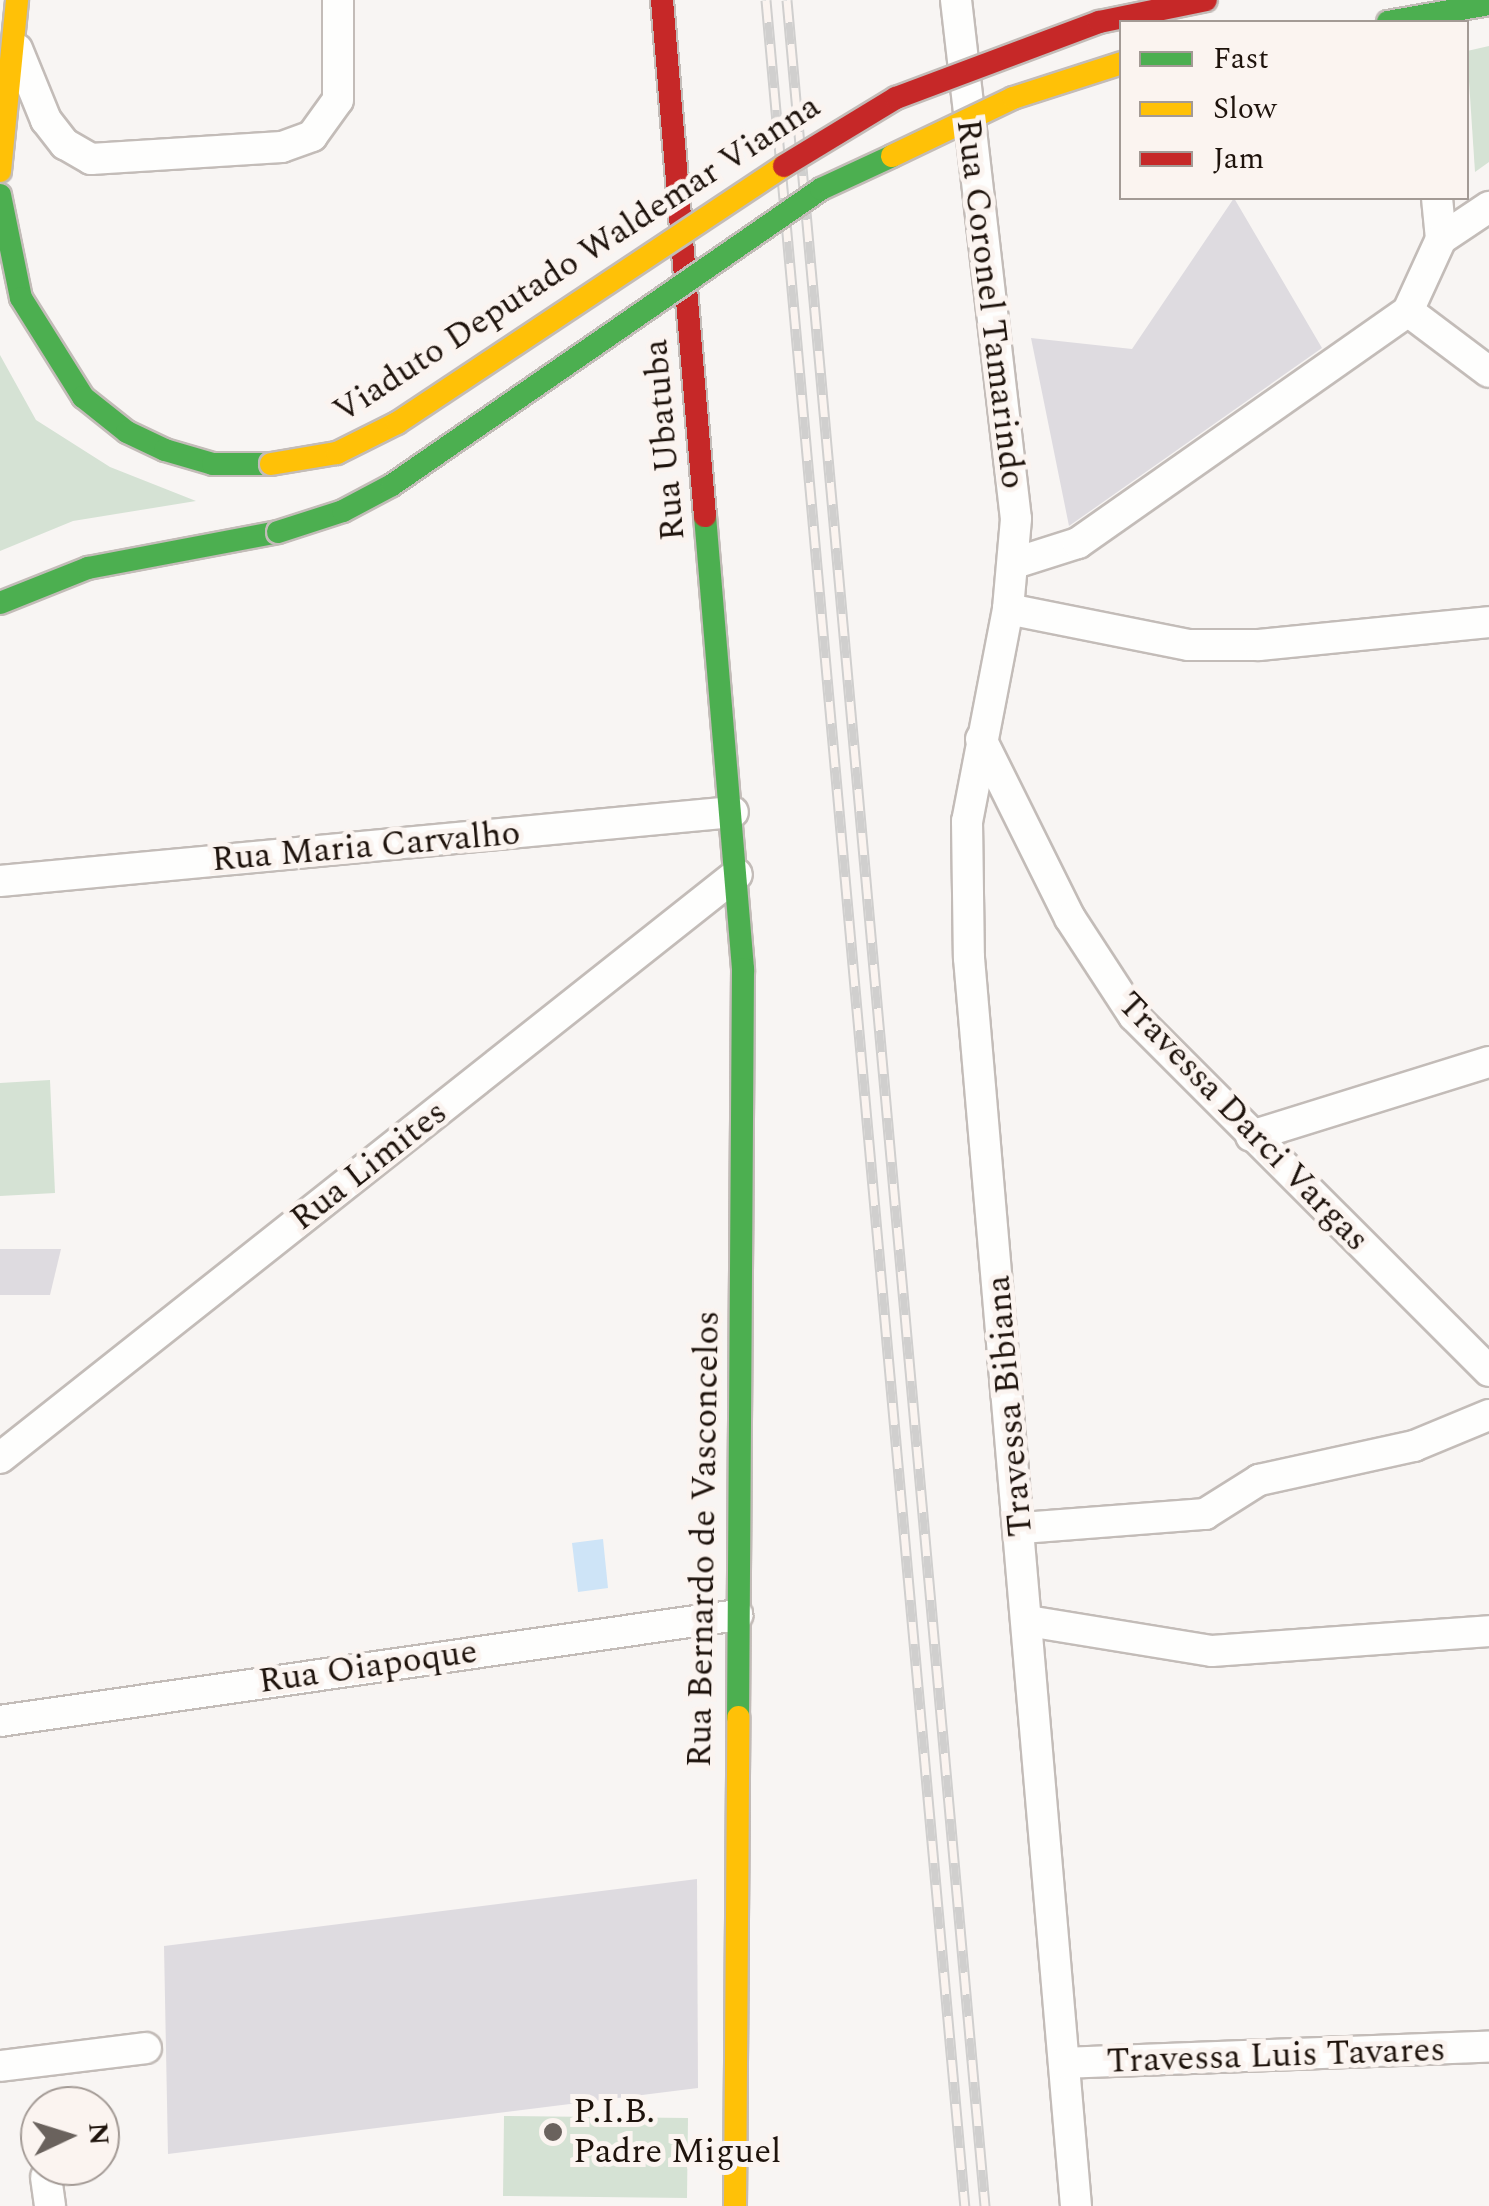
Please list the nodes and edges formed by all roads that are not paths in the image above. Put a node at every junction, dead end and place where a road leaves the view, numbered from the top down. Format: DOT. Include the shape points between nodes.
graph roads {
  1 [pos="17,0"];
  2 [pos="338,0"];
  3 [pos="662,0"];
  4 [pos="956,0"];
  5 [pos="1206,0"];
  6 [pos="1489,4"];
  7 [pos="1399,20"];
  8 [pos="13,39"];
  9 [pos="1119,64"];
  10 [pos="0,171"];
  11 [pos="0,196"];
  12 [pos="1438,200"];
  13 [pos="1489,206"];
  14 [pos="1442,239"];
  15 [pos="1408,311"];
  16 [pos="1489,372"];
  17 [pos="1015,564"];
  18 [pos="0,602"];
  19 [pos="1008,608"];
  20 [pos="1489,622"];
  21 [pos="982,738"];
  22 [pos="733,812"];
  23 [pos="737,874"];
  24 [pos="0,881"];
  25 [pos="1489,1062"];
  26 [pos="1252,1136"];
  27 [pos="1489,1371"];
  28 [pos="1489,1415"];
  29 [pos="0,1458"];
  30 [pos="1022,1528"];
  31 [pos="737,1614"];
  32 [pos="1028,1620"];
  33 [pos="1489,1632"];
  34 [pos="0,1721"];
  35 [pos="146,2048"];
  36 [pos="1489,2048"];
  37 [pos="1064,2062"];
  38 [pos="0,2066"];
  39 [pos="736,2206"];
  40 [pos="1076,2206"];
  1 -- 8 [label="main road"];
  2 -- 8 [label="street" via="338,100 312,136 282,147 91,159 65,144 46,120"];
  3 -- 22 [label="main road, Rua Ubatuba"];
  4 -- 17 [label="street, Rua Coronel Tamarindo" via="996,386 1013,478"];
  5 -- 11 [label="main road, Viaduto Deputado Waldemar Vianna, bridge" via="1099,22 896,98 687,225 398,423 337,453 271,464 213,464 165,450 127,432 83,397 21,298"];
  6 -- 7 [label="main road, bridge"];
  8 -- 10 [label="main road"];
  9 -- 18 [label="main road, bridge" via="1013,98 821,190 343,511 278,532 88,568"];
  12 -- 14 [label="street"];
  13 -- 14 [label="street"];
  14 -- 15 [label="street"];
  15 -- 16 [label="street"];
  15 -- 17 [label="street" via="1078,543"];
  17 -- 19 [label="street, Rua Coronel Tamarindo"];
  19 -- 20 [label="street" via="1188,645 1259,646"];
  19 -- 21 [label="street, Travessa Bibiana"];
  21 -- 26 [label="street, Travessa Darci Vargas" via="1095,963 1134,1016"];
  21 -- 30 [label="street, Travessa Bibiana" via="967,821 969,958"];
  22 -- 23 [label="main road, Rua Ubatuba"];
  22 -- 24 [label="street, Rua Maria Carvalho"];
  23 -- 29 [label="street, Rua Limites"];
  23 -- 31 [label="main road, Rua Bernardo de Vasconcelos" via="745,1108"];
  25 -- 26 [label="street"];
  26 -- 27 [label="street, Travessa Darci Vargas"];
  28 -- 30 [label="street" via="1414,1446 1258,1480 1205,1514"];
  30 -- 32 [label="street, Travessa Bibiana"];
  31 -- 34 [label="street, Rua Oiapoque"];
  31 -- 39 [label="main road, Rua Bernardo de Vasconcelos"];
  32 -- 33 [label="street" via="1212,1652"];
  32 -- 37 [label="street, Travessa Bibiana"];
  35 -- 38 [label="street"];
  36 -- 37 [label="street, Travessa Luis Tavares"];
  37 -- 40 [label="street, Travessa Bibiana"];
}
